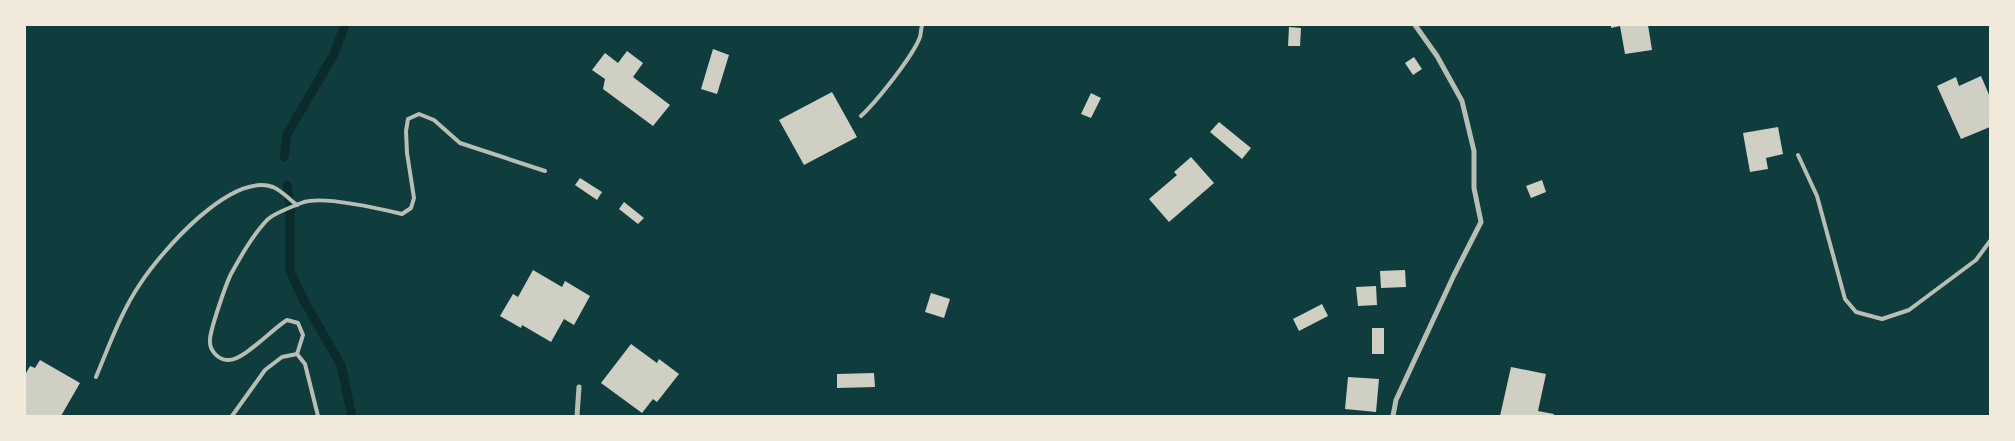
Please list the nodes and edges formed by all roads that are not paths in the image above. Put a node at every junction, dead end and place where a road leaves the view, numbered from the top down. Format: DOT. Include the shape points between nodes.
graph roads {
  1 [pos="922,25"];
  2 [pos="1415,25"];
  3 [pos="861,116"];
  4 [pos="1798,155"];
  5 [pos="545,171"];
  6 [pos="297,205"];
  7 [pos="1990,241"];
  8 [pos="296,354"];
  9 [pos="96,377"];
  10 [pos="579,387"];
  11 [pos="232,416"];
  12 [pos="318,416"];
  13 [pos="577,416"];
  14 [pos="1393,416"];
  1 -- 3 [label="lane" via="910,54 874,104"];
  2 -- 14 [label="street" via="1462,101 1474,151 1474,188 1481,222 1396,400"];
  4 -- 7 [label="lane" via="1817,196 1845,299 1856,312 1882,319 1909,310 1976,260"];
  5 -- 6 [label="lane" via="460,143 434,120 419,114 408,119 406,131 414,198 411,208 402,214 335,202 306,201"];
  6 -- 8 [label="lane" via="268,219 249,243 230,277 210,339 210,346 223,360 237,360 287,320 298,323 303,335"];
  6 -- 9 [label="lane" via="272,187 253,186 236,191 207,209 177,237 139,284"];
  8 -- 11 [label="lane" via="282,358 265,370"];
  8 -- 12 [label="lane" via="306,364"];
  10 -- 13 [label="street"];
}
